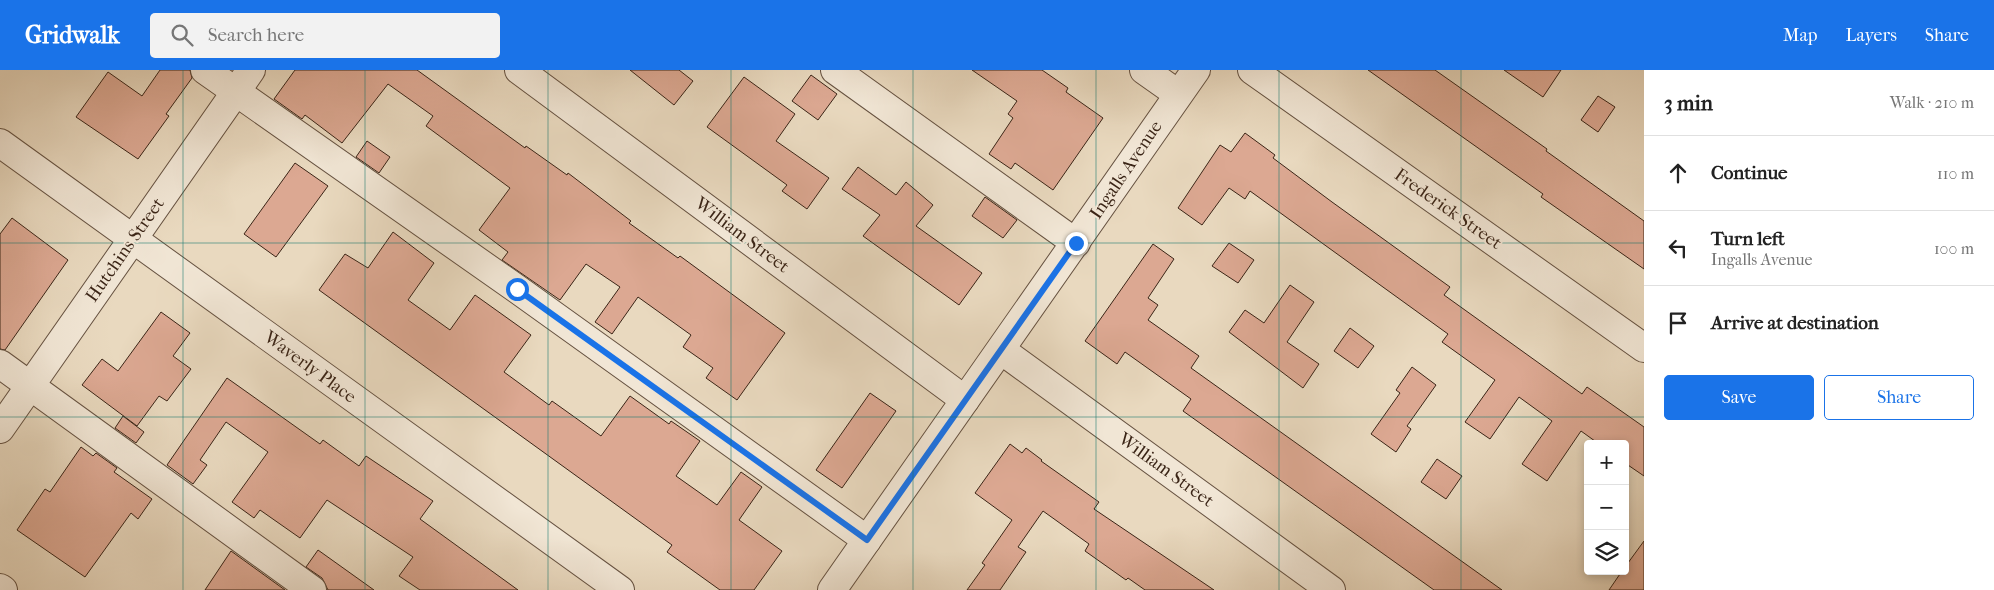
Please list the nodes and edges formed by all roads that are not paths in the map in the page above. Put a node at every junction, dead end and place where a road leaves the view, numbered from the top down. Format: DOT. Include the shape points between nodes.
graph roads {
  1 [pos="205,70"];
  2 [pos="251,70"];
  3 [pos="519,70"];
  4 [pos="836,70"];
  5 [pos="1144,70"];
  6 [pos="1196,70"];
  7 [pos="1252,70"];
  8 [pos="235,92"];
  9 [pos="1178,94"];
  10 [pos="0,143"];
  11 [pos="133,239"];
  12 [pos="1076,243"];
  13 [pos="1644,348"];
  14 [pos="1001,350"];
  15 [pos="0,364"];
  16 [pos="30,386"];
  17 [pos="965,400"];
  18 [pos="0,429"];
  19 [pos="867,540"];
  20 [pos="0,588"];
  21 [pos="3,590"];
  22 [pos="312,590"];
  23 [pos="620,590"];
  24 [pos="832,590"];
  25 [pos="1331,590"];
  1 -- 8 [label="street"];
  2 -- 8 [label="street, Hutchins Street"];
  3 -- 17 [label="street, William Street"];
  4 -- 12 [label="street"];
  5 -- 9 [label="street"];
  6 -- 9 [label="street, Ingalls Avenue"];
  7 -- 13 [label="street, Frederick Street"];
  8 -- 11 [label="street, Hutchins Street"];
  8 -- 19 [label="street"];
  9 -- 12 [label="street, Ingalls Avenue"];
  10 -- 11 [label="street, Waverly Place"];
  11 -- 16 [label="street, Hutchins Street"];
  11 -- 23 [label="street, Waverly Place"];
  12 -- 14 [label="street, Ingalls Avenue"];
  14 -- 17 [label="street, Ingalls Avenue"];
  14 -- 25 [label="street, William Street"];
  15 -- 16 [label="street"];
  16 -- 18 [label="street, Hutchins Street"];
  16 -- 22 [label="street"];
  17 -- 19 [label="street, Ingalls Avenue"];
  19 -- 24 [label="street, Ingalls Avenue"];
  20 -- 21 [label="street"];
}
